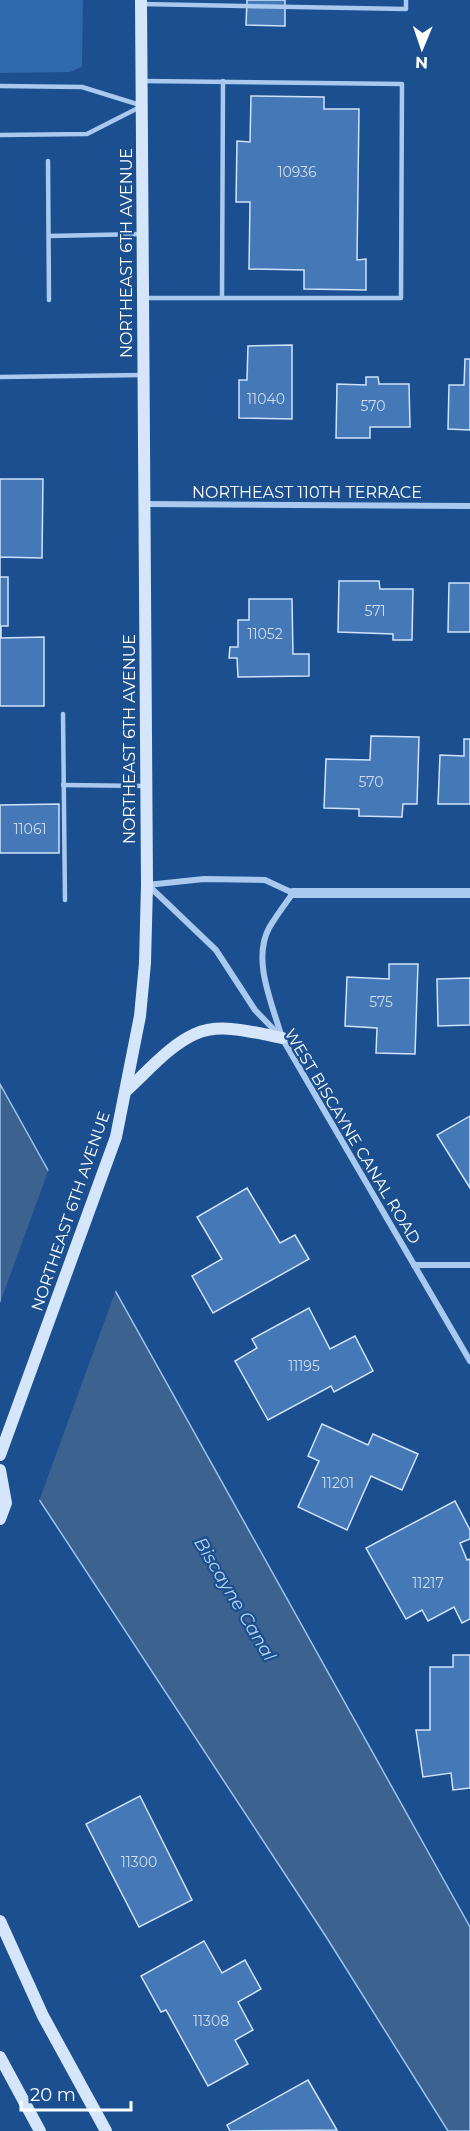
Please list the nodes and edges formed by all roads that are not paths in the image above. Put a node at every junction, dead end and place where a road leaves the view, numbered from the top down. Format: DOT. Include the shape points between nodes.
graph roads {
  1 [pos="406,0"];
  2 [pos="141,2"];
  3 [pos="142,81"];
  4 [pos="223,81"];
  5 [pos="0,86"];
  6 [pos="142,106"];
  7 [pos="0,135"];
  8 [pos="48,161"];
  9 [pos="143,234"];
  10 [pos="49,236"];
  11 [pos="143,298"];
  12 [pos="222,298"];
  13 [pos="49,300"];
  14 [pos="143,375"];
  15 [pos="0,377"];
  16 [pos="144,504"];
  17 [pos="470,507"];
  18 [pos="63,714"];
  19 [pos="63,785"];
  20 [pos="146,786"];
  21 [pos="147,885"];
  22 [pos="293,893"];
  23 [pos="470,893"];
  24 [pos="65,900"];
  25 [pos="282,1038"];
  26 [pos="127,1089"];
  27 [pos="414,1265"];
  28 [pos="470,1265"];
  29 [pos="470,1361"];
  30 [pos="0,1455"];
  31 [pos="0,1470"];
  32 [pos="0,1519"];
  33 [pos="0,1922"];
  34 [pos="0,2057"];
  35 [pos="40,2131"];
  36 [pos="106,2131"];
  1 -- 2 [label="lane" via="406,9"];
  2 -- 3 [label="main road, NORTHEAST 6TH AVENUE"];
  3 -- 4 [label="lane"];
  3 -- 6 [label="main road, NORTHEAST 6TH AVENUE"];
  4 -- 12 [label="lane"];
  4 -- 12 [label="lane" via="402,84 401,298"];
  5 -- 6 [label="lane" via="82,87"];
  6 -- 7 [label="lane" via="87,134"];
  6 -- 9 [label="main road, NORTHEAST 6TH AVENUE"];
  8 -- 10 [label="lane"];
  9 -- 10 [label="lane"];
  9 -- 11 [label="main road, NORTHEAST 6TH AVENUE"];
  10 -- 13 [label="lane"];
  11 -- 12 [label="lane"];
  11 -- 14 [label="main road, NORTHEAST 6TH AVENUE"];
  14 -- 15 [label="lane"];
  14 -- 16 [label="main road, NORTHEAST 6TH AVENUE"];
  16 -- 17 [label="street, NORTHEAST 110TH TERRACE"];
  16 -- 20 [label="main road, NORTHEAST 6TH AVENUE"];
  18 -- 19 [label="lane"];
  19 -- 20 [label="lane"];
  19 -- 24 [label="lane"];
  20 -- 21 [label="main road, NORTHEAST 6TH AVENUE"];
  21 -- 22 [label="street" via="204,879 265,880"];
  21 -- 25 [label="street, WEST BISCAYNE CANAL ROAD" via="216,950 255,1010"];
  21 -- 26 [label="main road, NORTHEAST 6TH AVENUE" via="143,991"];
  22 -- 23 [label="street"];
  22 -- 25 [label="street" via="263,944 265,977"];
  25 -- 26 [label="main road" via="224,1030 196,1033"];
  25 -- 27 [label="street, WEST BISCAYNE CANAL ROAD"];
  26 -- 30 [label="main road, NORTHEAST 6TH AVENUE" via="116,1137"];
  27 -- 28 [label="street"];
  27 -- 29 [label="street, WEST BISCAYNE CANAL ROAD"];
  31 -- 32 [label="main road" via="6,1503"];
  33 -- 36 [label="main road" via="43,2016"];
  34 -- 35 [label="main road"];
}
